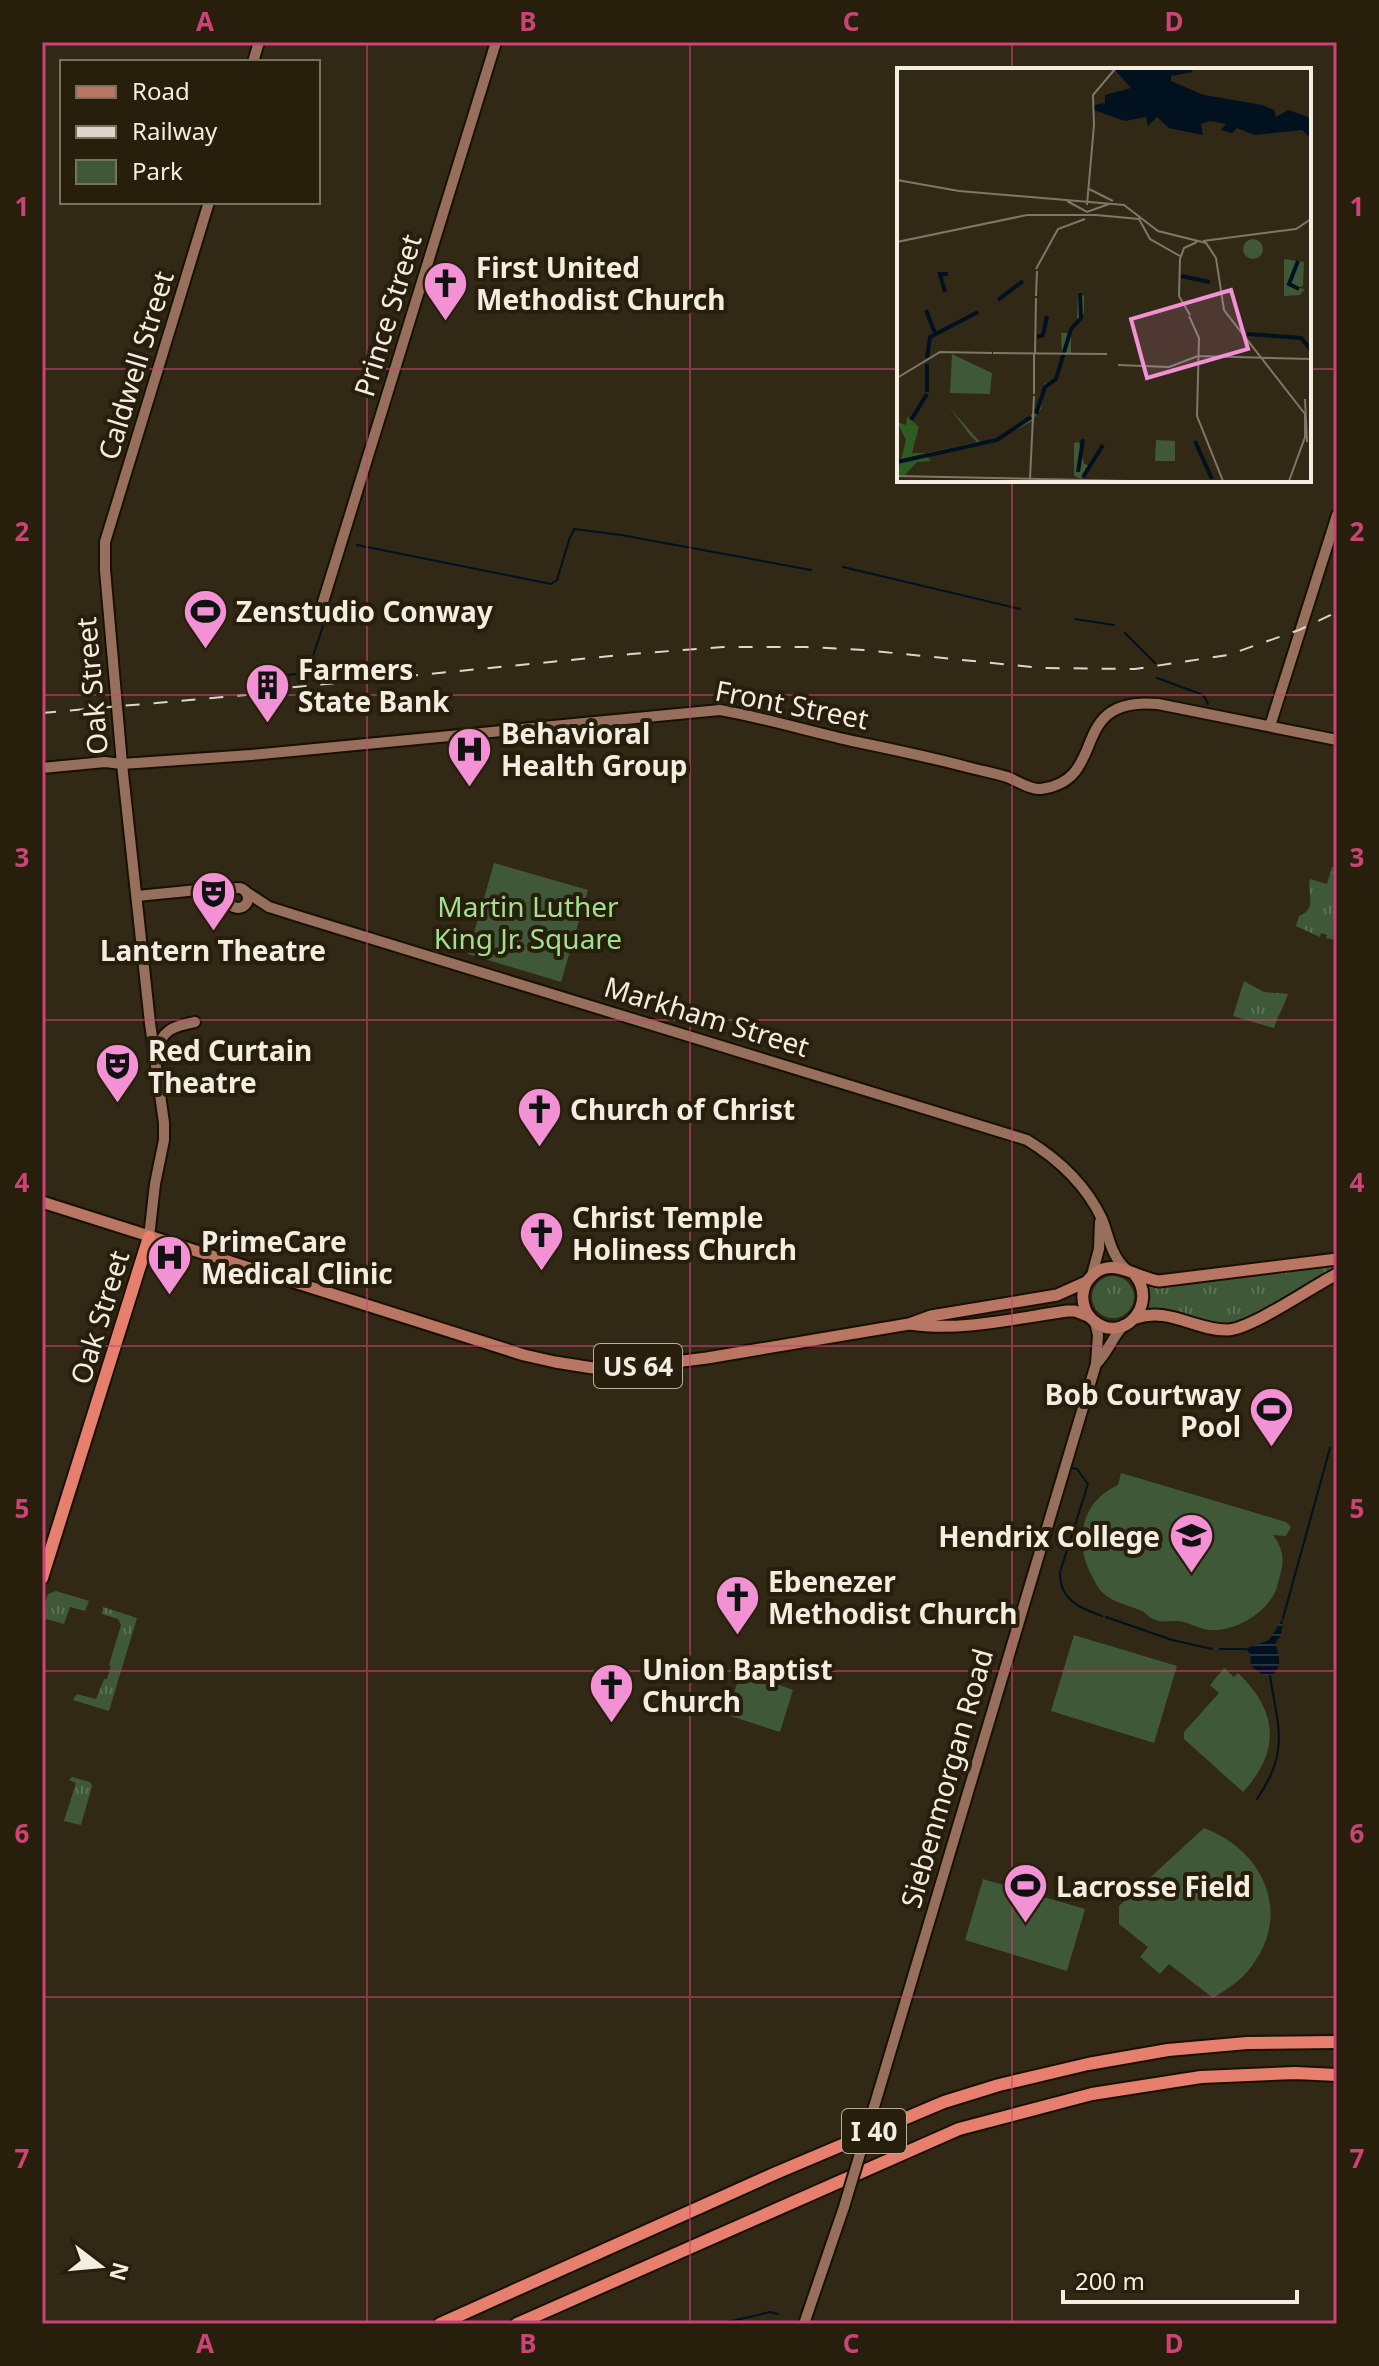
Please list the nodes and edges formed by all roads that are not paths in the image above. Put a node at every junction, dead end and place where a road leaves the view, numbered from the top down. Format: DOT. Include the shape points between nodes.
graph roads {
  1 [pos="496,42"];
  2 [pos="208,204"];
  3 [pos="1337,515"];
  4 [pos="105,542"];
  5 [pos="323,602"];
  6 [pos="1270,726"];
  7 [pos="1337,740"];
  8 [pos="122,764"];
  9 [pos="42,768"];
  10 [pos="217,889"];
  11 [pos="234,889"];
  12 [pos="246,892"];
  13 [pos="137,896"];
  14 [pos="228,901"];
  15 [pos="244,906"];
  16 [pos="269,907"];
  17 [pos="195,1022"];
  18 [pos="156,1063"];
  19 [pos="42,1202"];
  20 [pos="1101,1216"];
  21 [pos="149,1237"];
  22 [pos="1337,1259"];
  23 [pos="1131,1272"];
  24 [pos="1337,1274"];
  25 [pos="1089,1279"];
  26 [pos="1136,1318"];
  27 [pos="1092,1320"];
  28 [pos="909,1324"];
  29 [pos="1124,1325"];
  30 [pos="1096,1364"];
  31 [pos="42,1578"];
  32 [pos="1337,2042"];
  33 [pos="1337,2075"];
  34 [pos="440,2324"];
  35 [pos="517,2324"];
  36 [pos="804,2324"];
  1 -- 5 [label="street, Prince Street"];
  2 -- 4 [label="street, Caldwell Street"];
  3 -- 6 [label="street"];
  4 -- 8 [label="street, Oak Street"];
  6 -- 7 [label="street"];
  6 -- 8 [label="street, Front Street" via="1139,702 1112,710 1100,722 1074,772 1062,782 1036,789 959,764 720,710"];
  8 -- 9 [label="street, Front Street"];
  8 -- 13 [label="street, Oak Street"];
  10 -- 11 [label="street"];
  10 -- 13 [label="street"];
  10 -- 14 [label="street"];
  11 -- 12 [label="street"];
  11 -- 14 [label="street"];
  12 -- 15 [label="street"];
  12 -- 16 [label="street, Markham Street"];
  13 -- 18 [label="street, Oak Street"];
  14 -- 15 [label="street" via="235,908"];
  15 -- 16 [label="street, Markham Street"];
  16 -- 20 [label="street, Markham Street" via="1027,1140 1069,1172"];
  17 -- 18 [label="street, Oak Street" via="167,1030"];
  18 -- 21 [label="street, Oak Street" via="164,1133"];
  19 -- 21 [label="main road"];
  20 -- 23 [label="street, Markham Street" via="1117,1259"];
  20 -- 25 [label="street" via="1099,1249"];
  21 -- 28 [label="main road, US 64" via="524,1355 593,1368 707,1358"];
  21 -- 31 [label="highway, Oak Street"];
  22 -- 23 [label="main road" via="1172,1280"];
  23 -- 25 [label="main road" via="1108,1267"];
  23 -- 26 [label="main road" via="1142,1287"];
  24 -- 26 [label="main road" via="1237,1329 1216,1329 1161,1314"];
  25 -- 27 [label="main road" via="1083,1298"];
  25 -- 28 [label="main road, US 64" via="1057,1295"];
  26 -- 29 [label="main road"];
  27 -- 28 [label="main road, US 64" via="1067,1311 944,1326"];
  27 -- 29 [label="main road" via="1107,1327"];
  27 -- 30 [label="street, Siebenmorgan Road" via="1098,1335"];
  29 -- 30 [label="street, Siebenmorgan Road"];
  30 -- 36 [label="street, Siebenmorgan Road, bridge" via="844,2207"];
  32 -- 34 [label="highway, I 40" via="1168,2050 1088,2064 944,2102"];
  33 -- 35 [label="highway, I 40" via="1201,2077 1092,2094 959,2129"];
}
